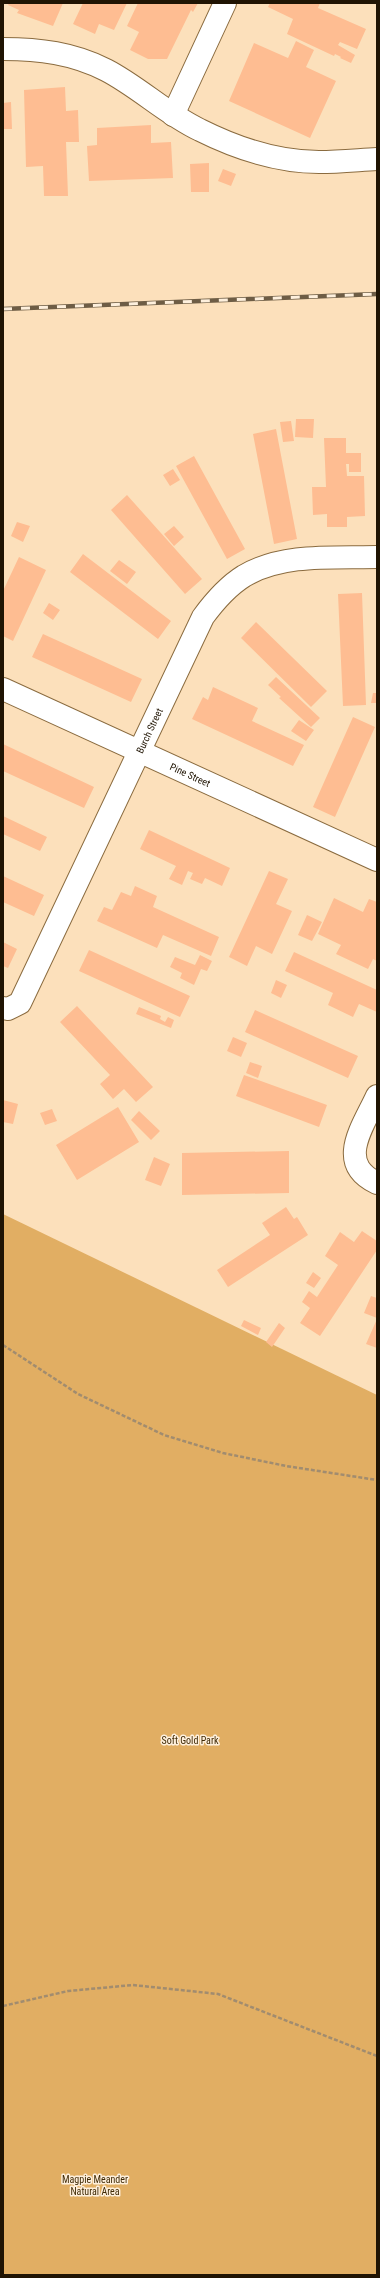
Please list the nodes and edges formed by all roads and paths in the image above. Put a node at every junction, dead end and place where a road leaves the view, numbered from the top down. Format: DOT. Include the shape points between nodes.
graph roads {
  1 [pos="225,3"];
  2 [pos="3,49"];
  3 [pos="173,115"];
  4 [pos="377,160"];
  5 [pos="377,557"];
  6 [pos="3,689"];
  7 [pos="139,751"];
  8 [pos="377,860"];
  9 [pos="3,1008"];
  10 [pos="377,1096"];
  11 [pos="377,1183"];
  12 [pos="3,1345"];
  13 [pos="377,1480"];
  14 [pos="3,2006"];
  15 [pos="377,2056"];
  1 -- 3 [label="street"];
  2 -- 3 [label="street" via="39,49 71,56 106,70"];
  3 -- 4 [label="street" via="229,143 273,156 318,162"];
  5 -- 7 [label="street, Burch Street" via="271,564 244,576 218,597 202,617"];
  6 -- 7 [label="street, Pine Street"];
  7 -- 8 [label="street, Pine Street"];
  7 -- 9 [label="street, Burch Street" via="20,1003 8,1009"];
  10 -- 11 [label="street" via="354,1148 355,1164 365,1177"];
  12 -- 13 [label="path" via="78,1394 164,1435 230,1455"];
  14 -- 15 [label="path" via="68,1991 133,1985 218,1994"];
}
